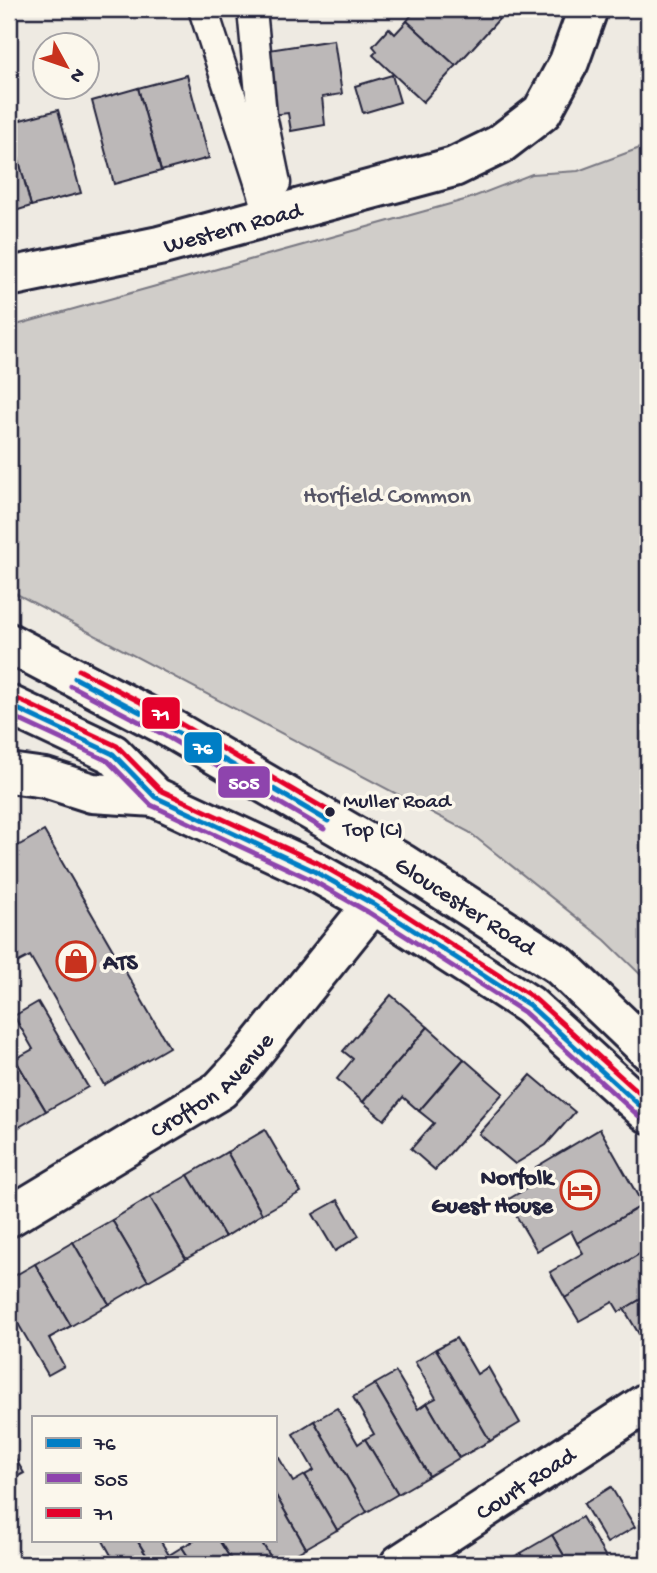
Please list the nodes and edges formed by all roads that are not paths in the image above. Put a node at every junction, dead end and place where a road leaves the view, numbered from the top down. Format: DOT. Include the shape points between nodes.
graph roads {
  1 [pos="203,9"];
  2 [pos="252,9"];
  3 [pos="588,9"];
  4 [pos="276,214"];
  5 [pos="9,277"];
  6 [pos="9,643"];
  7 [pos="9,705"];
  8 [pos="9,773"];
  9 [pos="155,797"];
  10 [pos="373,904"];
  11 [pos="648,1050"];
  12 [pos="648,1113"];
  13 [pos="9,1217"];
  14 [pos="648,1402"];
  15 [pos="400,1564"];
  1 -- 4 [label="lane"];
  2 -- 4 [label="lane"];
  3 -- 4 [label="main road, Western Road" via="569,62 542,112 499,145 454,167"];
  4 -- 5 [label="main road, Western Road" via="159,246"];
  6 -- 11 [label="main road, Gloucester Road" via="163,724 403,864 559,965"];
  7 -- 9 [label="main road, Gloucester Road" via="113,754"];
  8 -- 9 [label="main road" via="45,778 92,793"];
  9 -- 10 [label="main road, Gloucester Road" via="312,870"];
  10 -- 12 [label="main road, Gloucester Road" via="529,1006"];
  10 -- 13 [label="main road, Crofton Avenue" via="220,1090"];
  14 -- 15 [label="main road, Court Road"];
}
